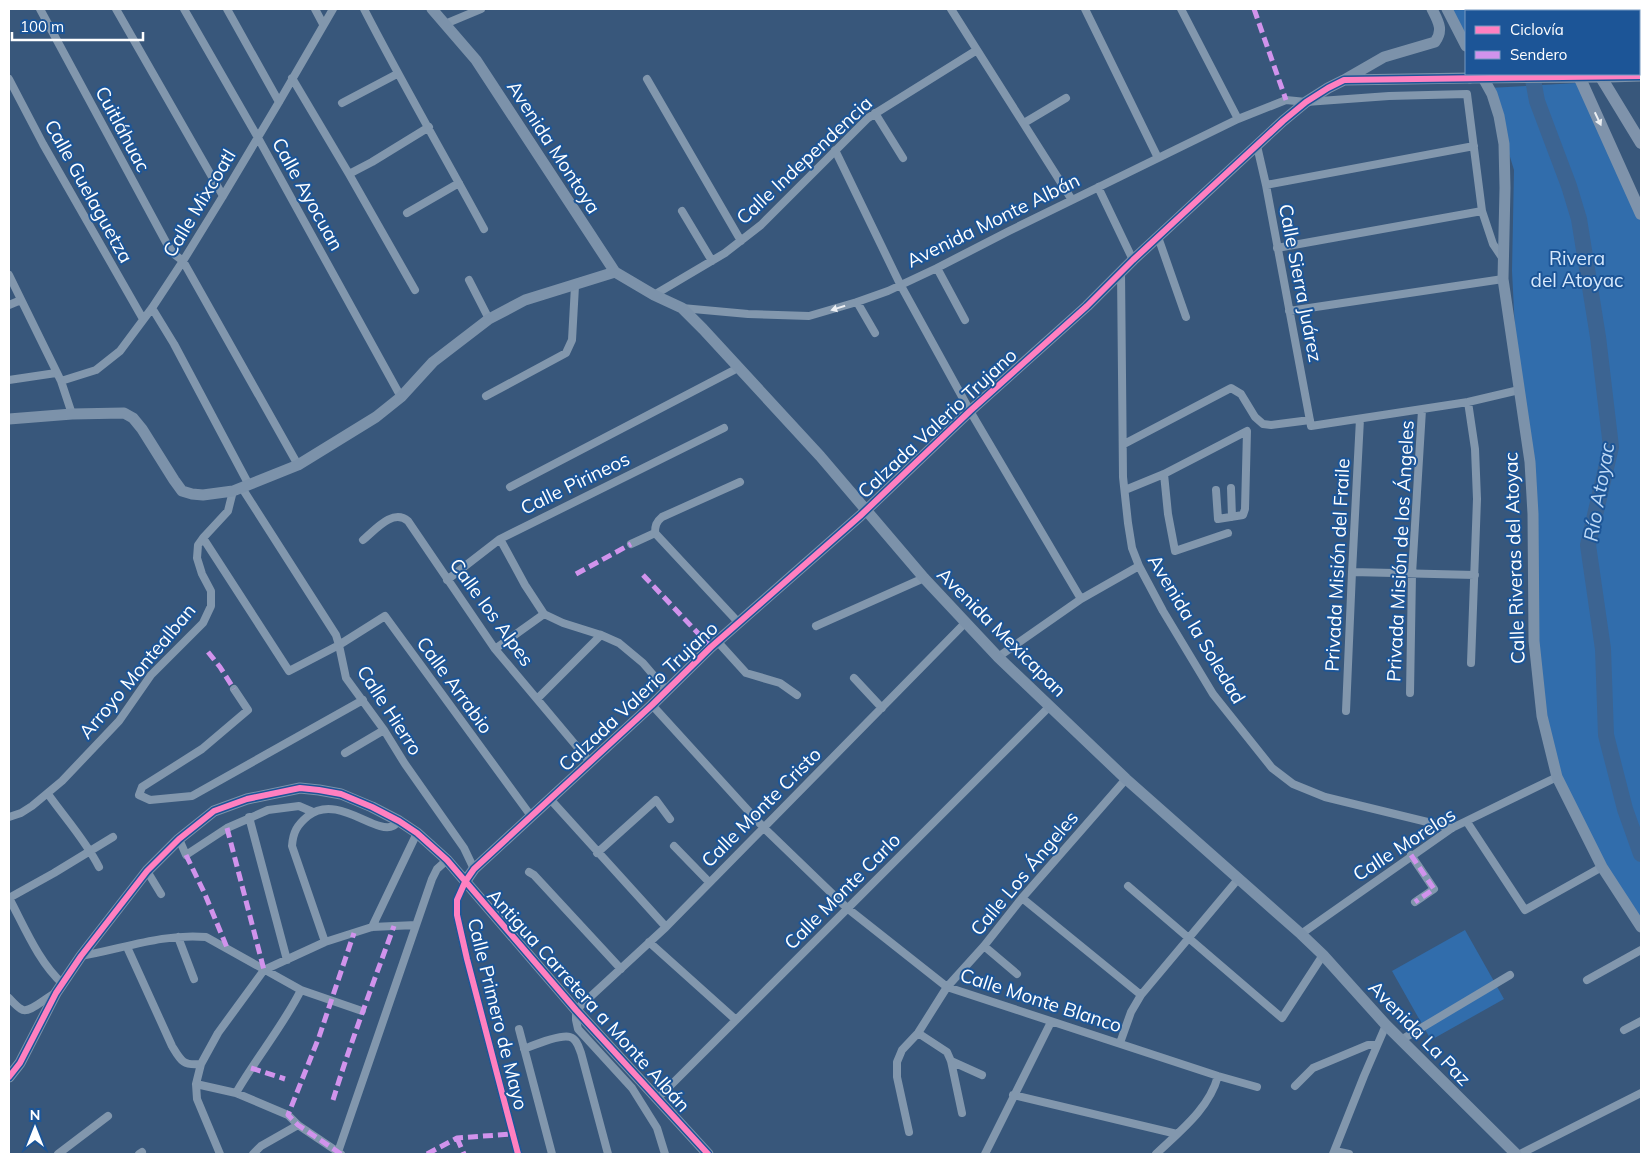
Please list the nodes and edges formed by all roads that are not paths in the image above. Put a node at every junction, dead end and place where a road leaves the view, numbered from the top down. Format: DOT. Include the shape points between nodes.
graph roads {
  1 [pos="40,9"];
  2 [pos="116,9"];
  3 [pos="184,9"];
  4 [pos="226,9"];
  5 [pos="315,9"];
  6 [pos="332,9"];
  7 [pos="364,9"];
  8 [pos="432,9"];
  9 [pos="481,9"];
  10 [pos="951,9"];
  11 [pos="1085,9"];
  12 [pos="1181,9"];
  13 [pos="1432,9"];
  14 [pos="1447,9"];
  15 [pos="324,24"];
  16 [pos="445,24"];
  17 [pos="1465,44"];
  18 [pos="977,50"];
  19 [pos="397,74"];
  20 [pos="1578,75"];
  21 [pos="1604,75"];
  22 [pos="1641,76"];
  23 [pos="1478,77"];
  24 [pos="292,78"];
  25 [pos="9,79"];
  26 [pos="647,80"];
  27 [pos="1344,80"];
  28 [pos="1066,98"];
  29 [pos="279,102"];
  30 [pos="1306,102"];
  31 [pos="342,103"];
  32 [pos="875,113"];
  33 [pos="1238,119"];
  34 [pos="1024,123"];
  35 [pos="429,127"];
  36 [pos="258,136"];
  37 [pos="1641,143"];
  38 [pos="1257,146"];
  39 [pos="1474,146"];
  40 [pos="835,150"];
  41 [pos="903,158"];
  42 [pos="1158,158"];
  43 [pos="349,174"];
  44 [pos="459,183"];
  45 [pos="1266,185"];
  46 [pos="1098,187"];
  47 [pos="223,196"];
  48 [pos="1072,200"];
  49 [pos="682,211"];
  50 [pos="1482,211"];
  51 [pos="407,213"];
  52 [pos="1641,214"];
  53 [pos="484,229"];
  54 [pos="1158,237"];
  55 [pos="741,241"];
  56 [pos="1277,248"];
  57 [pos="1503,259"];
  58 [pos="1133,260"];
  59 [pos="183,261"];
  60 [pos="712,261"];
  61 [pos="937,268"];
  62 [pos="1121,271"];
  63 [pos="615,272"];
  64 [pos="9,276"];
  65 [pos="1503,279"];
  66 [pos="469,280"];
  67 [pos="900,284"];
  68 [pos="575,286"];
  69 [pos="415,290"];
  70 [pos="654,295"];
  71 [pos="21,300"];
  72 [pos="857,302"];
  73 [pos="9,305"];
  74 [pos="152,308"];
  75 [pos="682,308"];
  76 [pos="1289,311"];
  77 [pos="1186,317"];
  78 [pos="143,318"];
  79 [pos="488,319"];
  80 [pos="965,320"];
  81 [pos="875,333"];
  82 [pos="738,368"];
  83 [pos="56,373"];
  84 [pos="9,380"];
  85 [pos="61,382"];
  86 [pos="1519,390"];
  87 [pos="486,396"];
  88 [pos="401,397"];
  89 [pos="1468,402"];
  90 [pos="1422,410"];
  91 [pos="970,412"];
  92 [pos="72,414"];
  93 [pos="9,419"];
  94 [pos="1360,419"];
  95 [pos="1311,423"];
  96 [pos="724,428"];
  97 [pos="1124,444"];
  98 [pos="298,465"];
  99 [pos="1164,474"];
  100 [pos="740,482"];
  101 [pos="510,487"];
  102 [pos="241,488"];
  103 [pos="1231,488"];
  104 [pos="1125,490"];
  105 [pos="1216,490"];
  106 [pos="866,510"];
  107 [pos="1232,517"];
  108 [pos="655,533"];
  109 [pos="1228,533"];
  110 [pos="203,538"];
  111 [pos="500,538"];
  112 [pos="363,540"];
  113 [pos="630,544"];
  114 [pos="1139,566"];
  115 [pos="1352,572"];
  116 [pos="1412,574"];
  117 [pos="1475,575"];
  118 [pos="924,578"];
  119 [pos="447,580"];
  120 [pos="1081,599"];
  121 [pos="544,614"];
  122 [pos="738,622"];
  123 [pos="965,623"];
  124 [pos="816,626"];
  125 [pos="601,635"];
  126 [pos="717,641"];
  127 [pos="339,644"];
  128 [pos="496,649"];
  129 [pos="998,657"];
  130 [pos="1471,663"];
  131 [pos="854,678"];
  132 [pos="234,689"];
  133 [pos="667,691"];
  134 [pos="1410,693"];
  135 [pos="797,695"];
  136 [pos="537,699"];
  137 [pos="363,700"];
  138 [pos="652,705"];
  139 [pos="1050,706"];
  140 [pos="882,708"];
  141 [pos="1346,711"];
  142 [pos="384,730"];
  143 [pos="345,753"];
  144 [pos="589,761"];
  145 [pos="1558,777"];
  146 [pos="1126,779"];
  147 [pos="48,794"];
  148 [pos="550,799"];
  149 [pos="313,812"];
  150 [pos="531,816"];
  151 [pos="9,817"];
  152 [pos="249,817"];
  153 [pos="670,819"];
  154 [pos="399,821"];
  155 [pos="1466,822"];
  156 [pos="764,828"];
  157 [pos="1452,828"];
  158 [pos="417,833"];
  159 [pos="114,837"];
  160 [pos="179,839"];
  161 [pos="674,846"];
  162 [pos="91,851"];
  163 [pos="597,853"];
  164 [pos="1411,856"];
  165 [pos="447,860"];
  166 [pos="99,867"];
  167 [pos="1602,867"];
  168 [pos="474,869"];
  169 [pos="146,871"];
  170 [pos="532,874"];
  171 [pos="1239,878"];
  172 [pos="465,882"];
  173 [pos="709,882"];
  174 [pos="1128,886"];
  175 [pos="161,894"];
  176 [pos="9,898"];
  177 [pos="1022,898"];
  178 [pos="1415,902"];
  179 [pos="847,908"];
  180 [pos="416,924"];
  181 [pos="666,926"];
  182 [pos="372,927"];
  183 [pos="1641,927"];
  184 [pos="1301,934"];
  185 [pos="178,937"];
  186 [pos="1188,938"];
  187 [pos="325,942"];
  188 [pos="649,942"];
  189 [pos="984,946"];
  190 [pos="127,947"];
  191 [pos="1641,950"];
  192 [pos="1323,955"];
  193 [pos="81,956"];
  194 [pos="287,960"];
  195 [pos="621,969"];
  196 [pos="264,970"];
  197 [pos="1017,974"];
  198 [pos="1510,975"];
  199 [pos="194,979"];
  200 [pos="1587,980"];
  201 [pos="947,987"];
  202 [pos="59,989"];
  203 [pos="300,990"];
  204 [pos="1141,995"];
  205 [pos="9,998"];
  206 [pos="576,1010"];
  207 [pos="362,1011"];
  208 [pos="736,1020"];
  209 [pos="1641,1021"];
  210 [pos="1051,1022"];
  211 [pos="1386,1025"];
  212 [pos="519,1030"];
  213 [pos="1624,1030"];
  214 [pos="918,1033"];
  215 [pos="1401,1040"];
  216 [pos="1120,1043"];
  217 [pos="1377,1045"];
  218 [pos="524,1049"];
  219 [pos="951,1061"];
  220 [pos="201,1064"];
  221 [pos="982,1075"];
  222 [pos="1218,1076"];
  223 [pos="9,1077"];
  224 [pos="196,1084"];
  225 [pos="1295,1086"];
  226 [pos="1257,1087"];
  227 [pos="236,1093"];
  228 [pos="1641,1093"];
  229 [pos="1013,1095"];
  230 [pos="657,1099"];
  231 [pos="962,1113"];
  232 [pos="108,1116"];
  233 [pos="298,1126"];
  234 [pos="909,1132"];
  235 [pos="1177,1134"];
  236 [pos="263,1150"];
  237 [pos="340,1153"];
  238 [pos="1334,1153"];
  239 [pos="58,1154"];
  240 [pos="220,1154"];
  241 [pos="253,1154"];
  242 [pos="518,1154"];
  243 [pos="552,1154"];
  244 [pos="608,1154"];
  245 [pos="664,1154"];
  246 [pos="708,1154"];
  247 [pos="984,1154"];
  248 [pos="1156,1154"];
  249 [pos="1349,1154"];
  250 [pos="1518,1154"];
  1 -- 59 [label="street, Cuitláhuac" via="167,244"];
  2 -- 47 [label="street"];
  3 -- 36 [label="street, Calle Ayocuan"];
  4 -- 29 [label="street"];
  5 -- 15 [label="street"];
  6 -- 15 [label="street, Calle Mixcoatl"];
  7 -- 19 [label="street"];
  8 -- 16 [label="street, Avenida Montoya"];
  9 -- 16 [label="street"];
  10 -- 18 [label="street"];
  11 -- 42 [label="street"];
  12 -- 33 [label="street"];
  13 -- 27 [label="street" via="1441,28 1435,42 1384,57"];
  14 -- 17 [label="street"];
  15 -- 24 [label="street, Calle Mixcoatl"];
  16 -- 63 [label="street, Avenida Montoya" via="476,60"];
  18 -- 32 [label="street, Calle Independencia"];
  18 -- 34 [label="street"];
  19 -- 31 [label="street"];
  19 -- 35 [label="street"];
  20 -- 52 [label="main road, one-way"];
  21 -- 22 [label="street, Calzada Valerio Trujano"];
  21 -- 23 [label="street, Calzada Valerio Trujano, bridge"];
  21 -- 37 [label="main road"];
  23 -- 27 [label="street, Calzada Valerio Trujano"];
  23 -- 57 [label="street, Calle Riveras del Atoyac" via="1492,94 1504,144"];
  24 -- 29 [label="street, Calle Mixcoatl"];
  24 -- 43 [label="street"];
  25 -- 78 [label="street, Calle Guelaguetza"];
  26 -- 55 [label="street"];
  27 -- 30 [label="street, Calzada Valerio Trujano"];
  28 -- 34 [label="street"];
  29 -- 36 [label="street, Calle Mixcoatl"];
  30 -- 33 [label="street, Avenida Monte Albán" via="1286,100"];
  30 -- 38 [label="street, Calzada Valerio Trujano"];
  30 -- 39 [label="street, Avenida Monte Albán" via="1467,94"];
  32 -- 40 [label="street, Calle Independencia"];
  32 -- 41 [label="street"];
  33 -- 42 [label="street, Avenida Monte Albán"];
  34 -- 48 [label="street"];
  35 -- 43 [label="street"];
  35 -- 44 [label="street"];
  36 -- 47 [label="street, Calle Mixcoatl"];
  36 -- 88 [label="street, Calle Ayocuan"];
  38 -- 45 [label="street, Calle Sierra Juárez"];
  38 -- 54 [label="street, Calzada Valerio Trujano"];
  39 -- 45 [label="street"];
  39 -- 50 [label="street"];
  40 -- 55 [label="street, Calle Independencia" via="762,225"];
  40 -- 67 [label="street"];
  42 -- 46 [label="street, Avenida Monte Albán"];
  43 -- 69 [label="street"];
  44 -- 51 [label="street"];
  44 -- 53 [label="street"];
  45 -- 56 [label="street, Calle Sierra Juárez"];
  46 -- 48 [label="street, Avenida Monte Albán"];
  46 -- 58 [label="street"];
  47 -- 59 [label="street, Calle Mixcoatl"];
  48 -- 61 [label="street, Avenida Monte Albán"];
  49 -- 60 [label="street"];
  50 -- 56 [label="street"];
  50 -- 57 [label="street" via="1493,244"];
  54 -- 58 [label="street, Calzada Valerio Trujano"];
  54 -- 77 [label="street"];
  55 -- 60 [label="street, Calle Independencia"];
  56 -- 76 [label="street, Calle Sierra Juárez"];
  57 -- 65 [label="street, Calle Riveras del Atoyac"];
  58 -- 62 [label="street, Calzada Valerio Trujano"];
  59 -- 74 [label="street, Calle Mixcoatl"];
  59 -- 98 [label="street, Cuitláhuac"];
  60 -- 70 [label="street, Calle Independencia"];
  61 -- 67 [label="street, Avenida Monte Albán"];
  61 -- 80 [label="street"];
  62 -- 91 [label="street, Calzada Valerio Trujano"];
  62 -- 97 [label="street, Avenida la Soledad"];
  63 -- 68 [label="street"];
  63 -- 70 [label="street, Avenida Montoya"];
  64 -- 71 [label="street"];
  65 -- 76 [label="street"];
  65 -- 86 [label="street, Calle Riveras del Atoyac"];
  66 -- 79 [label="street"];
  67 -- 72 [label="street, Avenida Monte Albán"];
  67 -- 91 [label="street"];
  68 -- 79 [label="street" via="525,300"];
  68 -- 87 [label="street" via="572,340 566,353"];
  70 -- 75 [label="street"];
  71 -- 73 [label="street"];
  71 -- 83 [label="street"];
  72 -- 75 [label="street, Avenida Monte Albán, one-way" via="809,316"];
  72 -- 81 [label="street"];
  74 -- 78 [label="street, Calle Mixcoatl"];
  74 -- 102 [label="street" via="174,344"];
  75 -- 82 [label="street, Avenida Mexicapan"];
  76 -- 95 [label="street, Calle Sierra Juárez"];
  78 -- 85 [label="street, Calle Mixcoatl" via="120,351 102,366"];
  79 -- 88 [label="street" via="433,362"];
  82 -- 101 [label="street"];
  82 -- 106 [label="street, Avenida Mexicapan"];
  83 -- 84 [label="street"];
  83 -- 85 [label="street"];
  85 -- 92 [label="street"];
  86 -- 89 [label="street"];
  86 -- 145 [label="street, Calle Riveras del Atoyac" via="1530,462 1536,672 1542,716"];
  88 -- 98 [label="street" via="376,417"];
  89 -- 90 [label="street"];
  89 -- 117 [label="street" via="1475,449"];
  90 -- 94 [label="street"];
  90 -- 116 [label="street, Privada Misión de los Ángeles"];
  91 -- 106 [label="street, Calzada Valerio Trujano"];
  91 -- 120 [label="street"];
  92 -- 93 [label="street"];
  92 -- 102 [label="street" via="112,412 133,418 182,491 203,495"];
  94 -- 95 [label="street"];
  94 -- 115 [label="street, Privada Misión del Fraile"];
  95 -- 97 [label="street" via="1263,424 1241,394 1231,388"];
  96 -- 111 [label="street, Calle Pirineos"];
  97 -- 104 [label="street, Avenida la Soledad"];
  98 -- 102 [label="street"];
  99 -- 104 [label="street"];
  99 -- 107 [label="street" via="1247,431 1244,509 1243,514"];
  99 -- 109 [label="street" via="1175,551"];
  100 -- 108 [label="street" via="662,517 655,526"];
  102 -- 110 [label="street" via="228,511"];
  102 -- 127 [label="street, Calle Hierro" via="336,634"];
  103 -- 107 [label="street"];
  104 -- 114 [label="street, Avenida la Soledad" via="1132,548"];
  105 -- 107 [label="street" via="1218,519"];
  106 -- 118 [label="street, Avenida Mexicapan"];
  106 -- 122 [label="street, Calzada Valerio Trujano"];
  108 -- 113 [label="street"];
  108 -- 122 [label="street"];
  110 -- 127 [label="street" via="289,671"];
  110 -- 147 [label="street, Arroyo Montealban" via="198,545 197,558 211,591 211,606 203,623 151,675 120,721"];
  111 -- 119 [label="street, Calle Pirineos"];
  111 -- 121 [label="street"];
  112 -- 119 [label="street, Calle los Alpes" via="389,519 403,517"];
  114 -- 120 [label="street"];
  114 -- 157 [label="street, Avenida la Soledad" via="1213,694 1272,768 1293,784 1326,797"];
  115 -- 116 [label="street"];
  115 -- 141 [label="street, Privada Misión del Fraile"];
  116 -- 117 [label="street"];
  116 -- 134 [label="street, Privada Misión de los Ángeles"];
  117 -- 130 [label="street"];
  118 -- 123 [label="street, Avenida Mexicapan"];
  118 -- 124 [label="street"];
  119 -- 128 [label="street, Calle los Alpes"];
  120 -- 129 [label="street"];
  121 -- 125 [label="street"];
  121 -- 128 [label="street"];
  122 -- 126 [label="street, Calzada Valerio Trujano"];
  123 -- 129 [label="street, Avenida Mexicapan"];
  123 -- 140 [label="street, Calle Monte Cristo"];
  125 -- 133 [label="street" via="619,643 643,663"];
  125 -- 136 [label="street"];
  126 -- 133 [label="street, Calzada Valerio Trujano"];
  126 -- 135 [label="street" via="746,673 780,683"];
  127 -- 137 [label="street, Calle Hierro" via="346,678"];
  127 -- 150 [label="street, Calle Arrabio" via="385,616"];
  128 -- 136 [label="street, Calle los Alpes"];
  129 -- 139 [label="street, Avenida Mexicapan"];
  131 -- 140 [label="street"];
  132 -- 137 [label="street" via="248,710 202,749 142,787 139,795 150,800 192,796"];
  133 -- 138 [label="street, Calzada Valerio Trujano"];
  136 -- 144 [label="street, Calle los Alpes"];
  137 -- 142 [label="street, Calle Hierro"];
  138 -- 144 [label="street, Calzada Valerio Trujano"];
  138 -- 156 [label="street, Calle Monte Blanco"];
  139 -- 146 [label="street, Avenida Mexicapan"];
  139 -- 179 [label="street, Calle Monte Carlo"];
  140 -- 156 [label="street, Calle Monte Cristo"];
  142 -- 143 [label="street"];
  142 -- 168 [label="street, Calle Hierro" via="464,848"];
  144 -- 148 [label="street, Calzada Valerio Trujano"];
  145 -- 155 [label="street, Calle Morelos"];
  145 -- 167 [label="street, Calle Riveras del Atoyac"];
  146 -- 171 [label="street, Avenida Mexicapan"];
  146 -- 177 [label="street, Calle Los Ángeles"];
  147 -- 151 [label="street, Arroyo Montealban" via="21,813"];
  147 -- 162 [label="street"];
  148 -- 150 [label="street, Calzada Valerio Trujano"];
  148 -- 163 [label="street"];
  149 -- 152 [label="street" via="299,806 268,810"];
  149 -- 154 [label="street" via="335,809 386,827"];
  149 -- 187 [label="street" via="293,833 292,846"];
  150 -- 168 [label="street, Calzada Valerio Trujano"];
  152 -- 160 [label="street" via="186,855"];
  152 -- 194 [label="street"];
  153 -- 163 [label="street" via="656,800"];
  154 -- 158 [label="street, Antigua Carretera a Monte Albán"];
  154 -- 160 [label="street, Antigua Carretera a Monte Albán" via="341,794 300,788 247,799 220,809"];
  155 -- 157 [label="street, Calle Morelos"];
  155 -- 167 [label="street" via="1525,910"];
  156 -- 173 [label="street, Calle Monte Cristo"];
  156 -- 179 [label="street, Calle Monte Blanco"];
  157 -- 164 [label="street, Calle Morelos"];
  158 -- 165 [label="street, Antigua Carretera a Monte Albán"];
  158 -- 182 [label="street"];
  159 -- 162 [label="street"];
  160 -- 169 [label="street, Antigua Carretera a Monte Albán"];
  161 -- 173 [label="street"];
  162 -- 166 [label="street"];
  162 -- 176 [label="street"];
  163 -- 181 [label="street"];
  164 -- 178 [label="street" via="1434,889"];
  164 -- 184 [label="street, Calle Morelos"];
  165 -- 172 [label="street, Antigua Carretera a Monte Albán"];
  165 -- 180 [label="street" via="432,879"];
  167 -- 183 [label="street, Calle Riveras del Atoyac"];
  168 -- 172 [label="street, Calzada Valerio Trujano"];
  169 -- 175 [label="street"];
  169 -- 193 [label="street, Antigua Carretera a Monte Albán"];
  170 -- 195 [label="street"];
  171 -- 184 [label="street, Avenida Mexicapan"];
  171 -- 186 [label="street"];
  172 -- 206 [label="street, Antigua Carretera a Monte Albán"];
  172 -- 242 [label="street, Calle Primero de Mayo" via="457,900 457,915"];
  173 -- 181 [label="street, Calle Monte Cristo"];
  174 -- 186 [label="street"];
  176 -- 202 [label="street"];
  177 -- 189 [label="street, Calle Los Ángeles"];
  177 -- 204 [label="street"];
  179 -- 201 [label="street, Calle Monte Blanco"];
  179 -- 208 [label="street, Calle Monte Carlo"];
  180 -- 182 [label="street"];
  180 -- 237 [label="street"];
  181 -- 188 [label="street, Calle Monte Cristo"];
  182 -- 187 [label="street"];
  184 -- 192 [label="street, Avenida La Paz"];
  185 -- 190 [label="street"];
  185 -- 196 [label="street" via="206,937"];
  185 -- 199 [label="street"];
  186 -- 192 [label="street" via="1282,1018"];
  186 -- 204 [label="street"];
  187 -- 194 [label="street"];
  188 -- 195 [label="street, Calle Monte Cristo"];
  188 -- 208 [label="street"];
  189 -- 197 [label="street"];
  189 -- 201 [label="street, Calle Los Ángeles"];
  190 -- 193 [label="street"];
  190 -- 220 [label="street" via="178,1057 190,1065"];
  191 -- 200 [label="street"];
  192 -- 211 [label="street, Avenida La Paz"];
  193 -- 202 [label="street, Antigua Carretera a Monte Albán"];
  194 -- 196 [label="street"];
  195 -- 206 [label="street, Calle Monte Cristo"];
  196 -- 203 [label="street"];
  196 -- 220 [label="street" via="218,1033"];
  198 -- 215 [label="street"];
  201 -- 210 [label="street, Calle Monte Blanco"];
  201 -- 214 [label="street, Calle Los Ángeles"];
  202 -- 205 [label="street" via="25,1011"];
  202 -- 223 [label="street, Antigua Carretera a Monte Albán" via="31,1044"];
  203 -- 207 [label="street"];
  203 -- 227 [label="street"];
  204 -- 216 [label="street"];
  206 -- 230 [label="street, Antigua Carretera a Monte Albán"];
  206 -- 245 [label="street" via="578,1029 632,1088 658,1128"];
  208 -- 230 [label="street, Calle Monte Carlo"];
  209 -- 213 [label="street"];
  210 -- 216 [label="street, Calle Monte Blanco"];
  210 -- 229 [label="street"];
  211 -- 215 [label="street, Avenida La Paz"];
  211 -- 217 [label="street"];
  212 -- 218 [label="street"];
  214 -- 219 [label="street" via="946,1052"];
  214 -- 234 [label="street, Calle Los Ángeles" via="902,1050 897,1062"];
  215 -- 250 [label="street, Avenida La Paz"];
  216 -- 222 [label="street, Calle Monte Blanco"];
  217 -- 225 [label="street" via="1368,1045 1313,1068"];
  217 -- 238 [label="street"];
  218 -- 243 [label="street"];
  218 -- 244 [label="street" via="562,1037 574,1040 581,1053"];
  219 -- 221 [label="street"];
  219 -- 231 [label="street"];
  220 -- 224 [label="street"];
  222 -- 226 [label="street, Calle Monte Blanco"];
  222 -- 235 [label="street" via="1214,1090 1198,1113"];
  224 -- 227 [label="street"];
  224 -- 240 [label="street" via="201,1111"];
  227 -- 233 [label="street" via="288,1115"];
  228 -- 250 [label="street"];
  229 -- 235 [label="street"];
  229 -- 247 [label="street"];
  230 -- 246 [label="street, Antigua Carretera a Monte Albán"];
  232 -- 239 [label="street"];
  233 -- 236 [label="street"];
  233 -- 237 [label="street"];
  235 -- 248 [label="street"];
  236 -- 241 [label="street"];
  238 -- 249 [label="street"];
}
